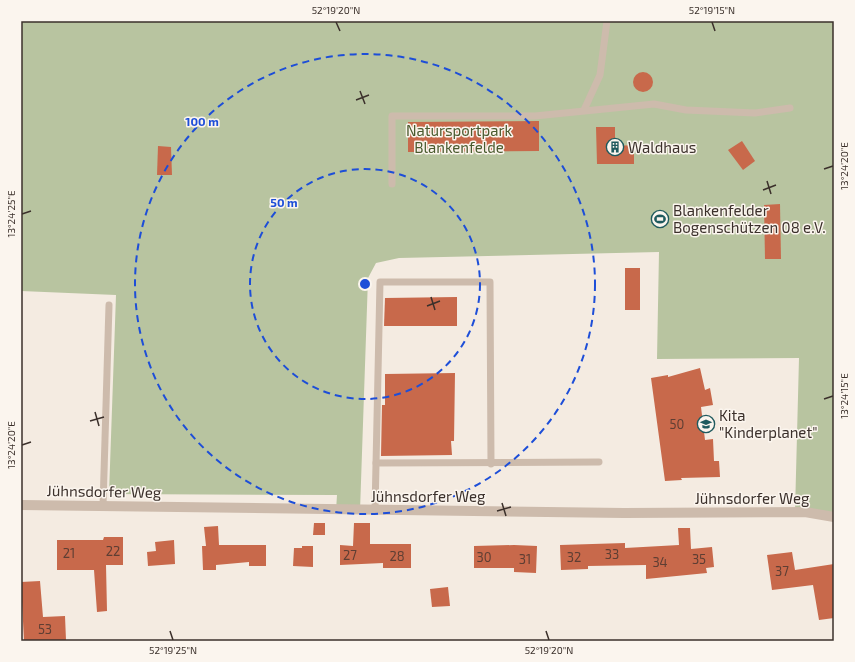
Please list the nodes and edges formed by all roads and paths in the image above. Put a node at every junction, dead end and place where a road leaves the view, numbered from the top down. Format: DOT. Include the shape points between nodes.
graph roads {
  1 [pos="607,21"];
  2 [pos="790,108"];
  3 [pos="584,110"];
  4 [pos="392,184"];
  5 [pos="108,305"];
  6 [pos="598,462"];
  7 [pos="376,463"];
  8 [pos="491,464"];
  9 [pos="21,505"];
  10 [pos="103,506"];
  11 [pos="375,510"];
  12 [pos="834,517"];
  1 -- 3 [label="lane" via="600,75"];
  2 -- 3 [label="lane" via="755,113 686,110 654,104"];
  3 -- 4 [label="lane" via="535,116 392,116"];
  5 -- 10 [label="lane"];
  6 -- 8 [label="lane"];
  7 -- 8 [label="lane"];
  7 -- 8 [label="lane" via="380,282 490,282"];
  7 -- 11 [label="lane"];
  9 -- 10 [label="street, Jühnsdorfer Weg"];
  10 -- 11 [label="street, Jühnsdorfer Weg"];
  11 -- 12 [label="street, Jühnsdorfer Weg" via="805,512"];
}
